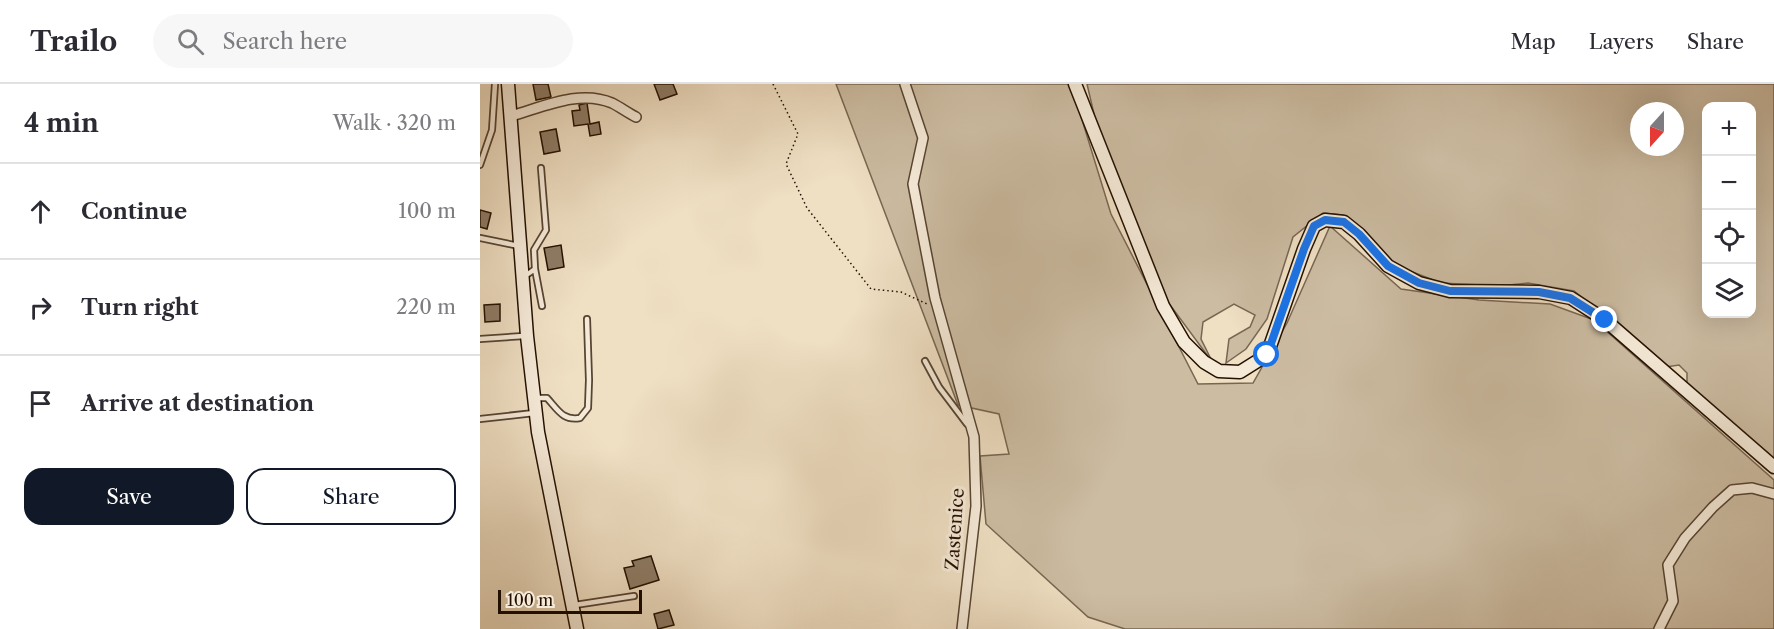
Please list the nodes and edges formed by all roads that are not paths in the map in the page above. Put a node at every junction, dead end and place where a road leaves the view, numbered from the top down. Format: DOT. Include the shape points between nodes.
graph roads {
  1 [pos="495,84"];
  2 [pos="508,84"];
  3 [pos="905,84"];
  4 [pos="1075,84"];
  5 [pos="511,116"];
  6 [pos="636,117"];
  7 [pos="480,165"];
  8 [pos="541,168"];
  9 [pos="480,238"];
  10 [pos="521,247"];
  11 [pos="535,269"];
  12 [pos="523,277"];
  13 [pos="542,306"];
  14 [pos="586,320"];
  15 [pos="527,336"];
  16 [pos="480,339"];
  17 [pos="925,361"];
  18 [pos="535,398"];
  19 [pos="537,412"];
  20 [pos="480,419"];
  21 [pos="973,431"];
  22 [pos="1774,467"];
  23 [pos="1774,494"];
  24 [pos="634,596"];
  25 [pos="573,606"];
  26 [pos="577,629"];
  27 [pos="962,629"];
  28 [pos="1659,629"];
  1 -- 7 [label="lane" via="492,130"];
  2 -- 5 [label="main road"];
  3 -- 21 [label="street, Zastenice" via="922,138 913,184 938,309"];
  4 -- 22 [label="main road" via="1163,306 1184,342 1203,362 1219,371 1240,372 1267,355 1314,226 1325,220 1344,222 1388,266 1419,283 1450,291 1539,292 1570,298 1605,320"];
  5 -- 6 [label="street" via="570,99 591,98 611,103"];
  5 -- 10 [label="main road"];
  8 -- 11 [label="lane" via="546,230 534,250"];
  9 -- 10 [label="lane"];
  10 -- 12 [label="main road"];
  11 -- 12 [label="lane"];
  11 -- 13 [label="lane"];
  12 -- 15 [label="main road"];
  14 -- 18 [label="lane" via="588,408 580,418 571,420 562,416 547,398"];
  15 -- 16 [label="lane"];
  15 -- 18 [label="main road"];
  17 -- 21 [label="lane" via="939,387"];
  18 -- 19 [label="main road"];
  19 -- 20 [label="lane"];
  19 -- 25 [label="main road"];
  21 -- 27 [label="street, Zastenice" via="976,506"];
  23 -- 28 [label="street" via="1752,488 1732,490 1685,538 1668,565 1673,601"];
  24 -- 25 [label="lane"];
  25 -- 26 [label="main road"];
}
